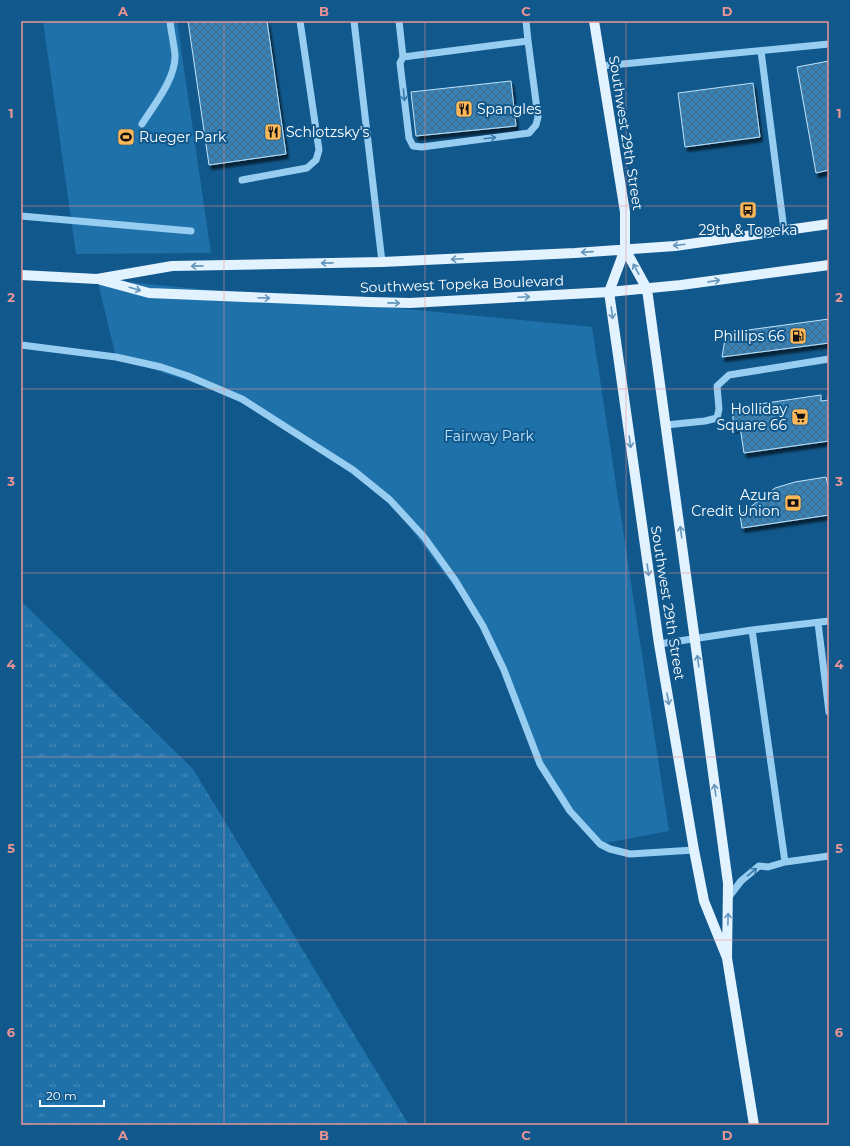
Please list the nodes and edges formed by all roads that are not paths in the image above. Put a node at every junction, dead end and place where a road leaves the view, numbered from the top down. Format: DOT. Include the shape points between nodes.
graph roads {
  1 [pos="170,21"];
  2 [pos="300,21"];
  3 [pos="354,21"];
  4 [pos="399,21"];
  5 [pos="526,21"];
  6 [pos="594,21"];
  7 [pos="528,41"];
  8 [pos="829,44"];
  9 [pos="761,51"];
  10 [pos="403,57"];
  11 [pos="602,66"];
  12 [pos="142,124"];
  13 [pos="242,180"];
  14 [pos="21,216"];
  15 [pos="829,224"];
  16 [pos="784,230"];
  17 [pos="191,231"];
  18 [pos="626,249"];
  19 [pos="382,262"];
  20 [pos="829,265"];
  21 [pos="21,275"];
  22 [pos="97,278"];
  23 [pos="647,289"];
  24 [pos="609,292"];
  25 [pos="21,345"];
  26 [pos="829,359"];
  27 [pos="666,426"];
  28 [pos="829,621"];
  29 [pos="818,622"];
  30 [pos="752,630"];
  31 [pos="695,639"];
  32 [pos="659,644"];
  33 [pos="829,712"];
  34 [pos="694,850"];
  35 [pos="829,856"];
  36 [pos="785,862"];
  37 [pos="728,898"];
  38 [pos="727,958"];
  39 [pos="754,1125"];
  1 -- 12 [label="street" via="175,56 173,68 170,79"];
  2 -- 13 [label="street" via="319,150 316,160 307,168"];
  3 -- 19 [label="street"];
  4 -- 10 [label="street"];
  5 -- 7 [label="street"];
  6 -- 11 [label="main road, Southwest 29th Street"];
  7 -- 10 [label="street"];
  10 -- 7 [label="street, one-way" via="400,63 409,138 413,146 422,147 529,133 536,125 538,117"];
  8 -- 9 [label="street"];
  9 -- 11 [label="street"];
  9 -- 16 [label="street"];
  11 -- 18 [label="main road, Southwest 29th Street" via="625,212"];
  14 -- 17 [label="street"];
  15 -- 16 [label="main road, Southwest Topeka Boulevard"];
  16 -- 18 [label="main road, Southwest Topeka Boulevard, one-way" via="675,246"];
  18 -- 19 [label="main road, Southwest Topeka Boulevard, one-way"];
  23 -- 18 [label="main road, Southwest 29th Street, one-way"];
  18 -- 24 [label="main road, Southwest 29th Street"];
  19 -- 22 [label="main road, Southwest Topeka Boulevard, one-way" via="172,266"];
  23 -- 20 [label="main road, Southwest Topeka Boulevard, one-way"];
  21 -- 22 [label="main road, Southwest Topeka Boulevard"];
  22 -- 24 [label="main road, Southwest Topeka Boulevard, one-way" via="149,293 369,302 410,303"];
  23 -- 24 [label="main road, Southwest Topeka Boulevard"];
  23 -- 27 [label="main road, Southwest 29th Street"];
  24 -- 32 [label="main road, Southwest 29th Street, one-way"];
  25 -- 34 [label="street" via="116,357 188,376 242,399 353,470 390,500 424,537 455,580 483,626 504,670 540,764 570,811 600,844 610,850 630,854"];
  26 -- 27 [label="street" via="729,375 718,386 717,418"];
  31 -- 27 [label="main road, Southwest 29th Street, one-way"];
  28 -- 29 [label="street"];
  29 -- 30 [label="street"];
  29 -- 33 [label="street"];
  30 -- 31 [label="street"];
  30 -- 36 [label="street"];
  31 -- 32 [label="street"];
  37 -- 31 [label="main road, Southwest 29th Street, one-way"];
  32 -- 34 [label="main road, Southwest 29th Street, one-way"];
  34 -- 38 [label="main road, Southwest 29th Street" via="704,901"];
  35 -- 36 [label="street"];
  37 -- 36 [label="street, one-way" via="741,881 759,866 768,867"];
  38 -- 37 [label="main road, Southwest 29th Street, one-way"];
  38 -- 39 [label="main road, Southwest 29th Street"];
}
